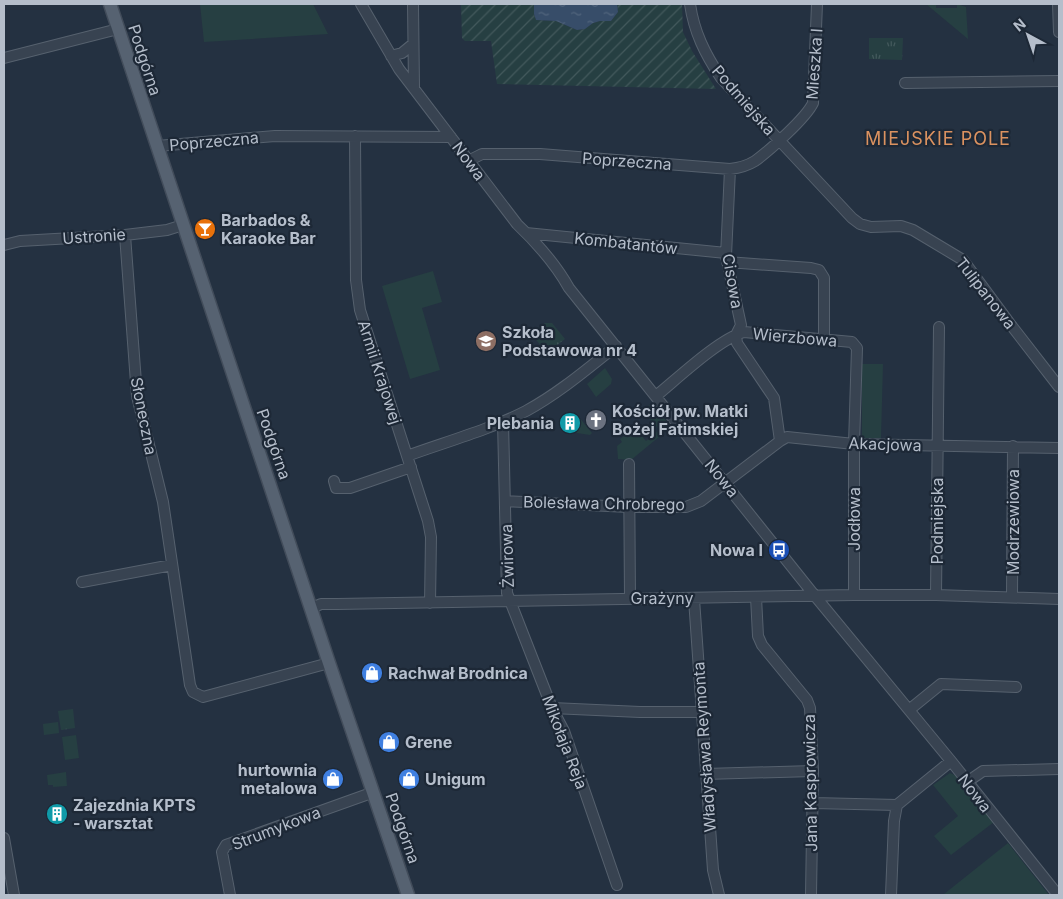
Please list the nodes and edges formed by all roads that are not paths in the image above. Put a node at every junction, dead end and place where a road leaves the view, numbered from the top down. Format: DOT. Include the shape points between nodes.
graph roads {
  1 [pos="110,4"];
  2 [pos="361,4"];
  3 [pos="413,4"];
  4 [pos="690,4"];
  5 [pos="817,4"];
  6 [pos="1058,4"];
  7 [pos="118,29"];
  8 [pos="1059,32"];
  9 [pos="413,44"];
  10 [pos="391,56"];
  11 [pos="4,58"];
  12 [pos="1059,81"];
  13 [pos="905,83"];
  14 [pos="414,88"];
  15 [pos="355,136"];
  16 [pos="451,137"];
  17 [pos="778,140"];
  18 [pos="157,146"];
  19 [pos="468,160"];
  20 [pos="730,168"];
  21 [pos="183,225"];
  22 [pos="526,233"];
  23 [pos="125,235"];
  24 [pos="4,245"];
  25 [pos="726,257"];
  26 [pos="939,327"];
  27 [pos="736,334"];
  28 [pos="824,339"];
  29 [pos="616,346"];
  30 [pos="1059,387"];
  31 [pos="656,396"];
  32 [pos="503,422"];
  33 [pos="780,441"];
  34 [pos="854,444"];
  35 [pos="937,446"];
  36 [pos="1013,446"];
  37 [pos="1059,448"];
  38 [pos="407,456"];
  39 [pos="629,464"];
  40 [pos="411,467"];
  41 [pos="334,481"];
  42 [pos="725,482"];
  43 [pos="505,501"];
  44 [pos="629,507"];
  45 [pos="172,565"];
  46 [pos="82,582"];
  47 [pos="854,595"];
  48 [pos="936,595"];
  49 [pos="815,596"];
  50 [pos="756,597"];
  51 [pos="1012,597"];
  52 [pos="630,598"];
  53 [pos="694,598"];
  54 [pos="1059,599"];
  55 [pos="510,601"];
  56 [pos="430,603"];
  57 [pos="312,608"];
  58 [pos="329,663"];
  59 [pos="1016,687"];
  60 [pos="552,708"];
  61 [pos="909,710"];
  62 [pos="702,712"];
  63 [pos="951,762"];
  64 [pos="1059,769"];
  65 [pos="813,770"];
  66 [pos="705,774"];
  67 [pos="967,782"];
  68 [pos="374,792"];
  69 [pos="813,802"];
  70 [pos="897,805"];
  71 [pos="4,838"];
  72 [pos="617,885"];
  73 [pos="14,895"];
  74 [pos="230,895"];
  75 [pos="408,895"];
  76 [pos="719,895"];
  77 [pos="811,895"];
  78 [pos="891,895"];
  79 [pos="1058,895"];
  1 -- 7 [label="main road, Podgórna"];
  2 -- 10 [label="street, Nowa"];
  3 -- 9 [label="street"];
  4 -- 17 [label="street, Podmiejska" via="697,34 708,58 721,78"];
  5 -- 17 [label="street, Mieszka I" via="814,103"];
  6 -- 8 [label="street"];
  7 -- 11 [label="street"];
  7 -- 18 [label="main road, Podgórna"];
  9 -- 10 [label="street" via="402,53"];
  9 -- 14 [label="street"];
  10 -- 14 [label="street, Nowa"];
  12 -- 13 [label="street"];
  14 -- 16 [label="street, Nowa"];
  15 -- 16 [label="street, Poprzeczna"];
  15 -- 18 [label="street, Poprzeczna" via="275,136"];
  15 -- 38 [label="street, Armii Krajowej" via="356,280 360,310"];
  16 -- 19 [label="street, Nowa"];
  17 -- 20 [label="street, Poprzeczna" via="755,161"];
  17 -- 30 [label="street, Tulipanowa" via="860,224 901,226 963,260"];
  18 -- 21 [label="main road, Podgórna"];
  19 -- 20 [label="street, Poprzeczna" via="482,154 540,154"];
  19 -- 22 [label="street, Nowa"];
  20 -- 25 [label="street, Cisowa"];
  21 -- 23 [label="street, Ustronie"];
  21 -- 57 [label="main road, Podgórna"];
  22 -- 25 [label="street, Kombatantów"];
  22 -- 29 [label="street, Nowa"];
  23 -- 24 [label="street, Ustronie" via="20,241"];
  23 -- 45 [label="street, Słoneczna" via="137,396 163,502"];
  25 -- 27 [label="street, Cisowa" via="741,325"];
  25 -- 28 [label="street, Kombatantów" via="820,270 824,278"];
  26 -- 35 [label="street, Podmiejska"];
  27 -- 28 [label="street, Wierzbowa"];
  27 -- 31 [label="street, Wierzbowa"];
  27 -- 33 [label="street, Cisowa" via="736,344 774,398"];
  28 -- 34 [label="street, Wierzbowa" via="852,342 857,348"];
  29 -- 31 [label="street, Nowa"];
  29 -- 32 [label="street" via="564,388"];
  31 -- 42 [label="street, Nowa"];
  32 -- 38 [label="street"];
  32 -- 43 [label="street, Żwirowa"];
  33 -- 34 [label="street, Akacjowa" via="787,437"];
  33 -- 42 [label="street"];
  34 -- 35 [label="street, Akacjowa"];
  34 -- 47 [label="street, Jodłowa"];
  35 -- 36 [label="street, Akacjowa"];
  35 -- 48 [label="street, Podmiejska"];
  36 -- 37 [label="street, Akacjowa"];
  36 -- 51 [label="street, Modrzewiowa"];
  38 -- 40 [label="street, Armii Krajowej"];
  39 -- 44 [label="street"];
  40 -- 41 [label="street" via="350,488 336,488"];
  40 -- 56 [label="street, Armii Krajowej" via="431,537"];
  42 -- 44 [label="street, Bolesława Chrobrego" via="701,501 686,507"];
  42 -- 49 [label="street, Nowa"];
  43 -- 44 [label="street, Bolesława Chrobrego"];
  43 -- 55 [label="street, Żwirowa" via="507,592"];
  44 -- 52 [label="street"];
  45 -- 46 [label="street"];
  45 -- 58 [label="street, Słoneczna" via="192,692 203,698"];
  47 -- 48 [label="street, Grażyny"];
  47 -- 49 [label="street, Grażyny"];
  48 -- 51 [label="street, Grażyny"];
  49 -- 50 [label="street, Grażyny"];
  49 -- 61 [label="street, Nowa"];
  50 -- 53 [label="street, Grażyny"];
  50 -- 65 [label="street, Jana Kasprowicza" via="758,636 762,645 810,708"];
  51 -- 54 [label="street, Grażyny"];
  52 -- 53 [label="street, Grażyny"];
  52 -- 55 [label="street, Grażyny"];
  53 -- 62 [label="street, Władysława Reymonta"];
  55 -- 56 [label="street, Grażyny"];
  55 -- 60 [label="street, Mikołaja Reja"];
  56 -- 57 [label="street, Grażyny" via="321,604"];
  57 -- 58 [label="main road, Podgórna"];
  58 -- 68 [label="main road, Podgórna"];
  59 -- 61 [label="street" via="941,684"];
  60 -- 62 [label="street"];
  60 -- 72 [label="street, Mikołaja Reja" via="564,731"];
  61 -- 63 [label="street, Nowa"];
  62 -- 66 [label="street, Władysława Reymonta"];
  63 -- 67 [label="street, Nowa"];
  63 -- 70 [label="street"];
  64 -- 67 [label="street" via="983,771"];
  65 -- 66 [label="street"];
  65 -- 69 [label="street, Jana Kasprowicza"];
  66 -- 76 [label="street, Władysława Reymonta" via="713,870"];
  67 -- 79 [label="street, Nowa"];
  68 -- 74 [label="street, Strumykowa" via="226,845 222,852"];
  68 -- 75 [label="main road, Podgórna"];
  69 -- 70 [label="street"];
  69 -- 77 [label="street, Jana Kasprowicza"];
  70 -- 78 [label="street"];
  71 -- 73 [label="street"];
}
